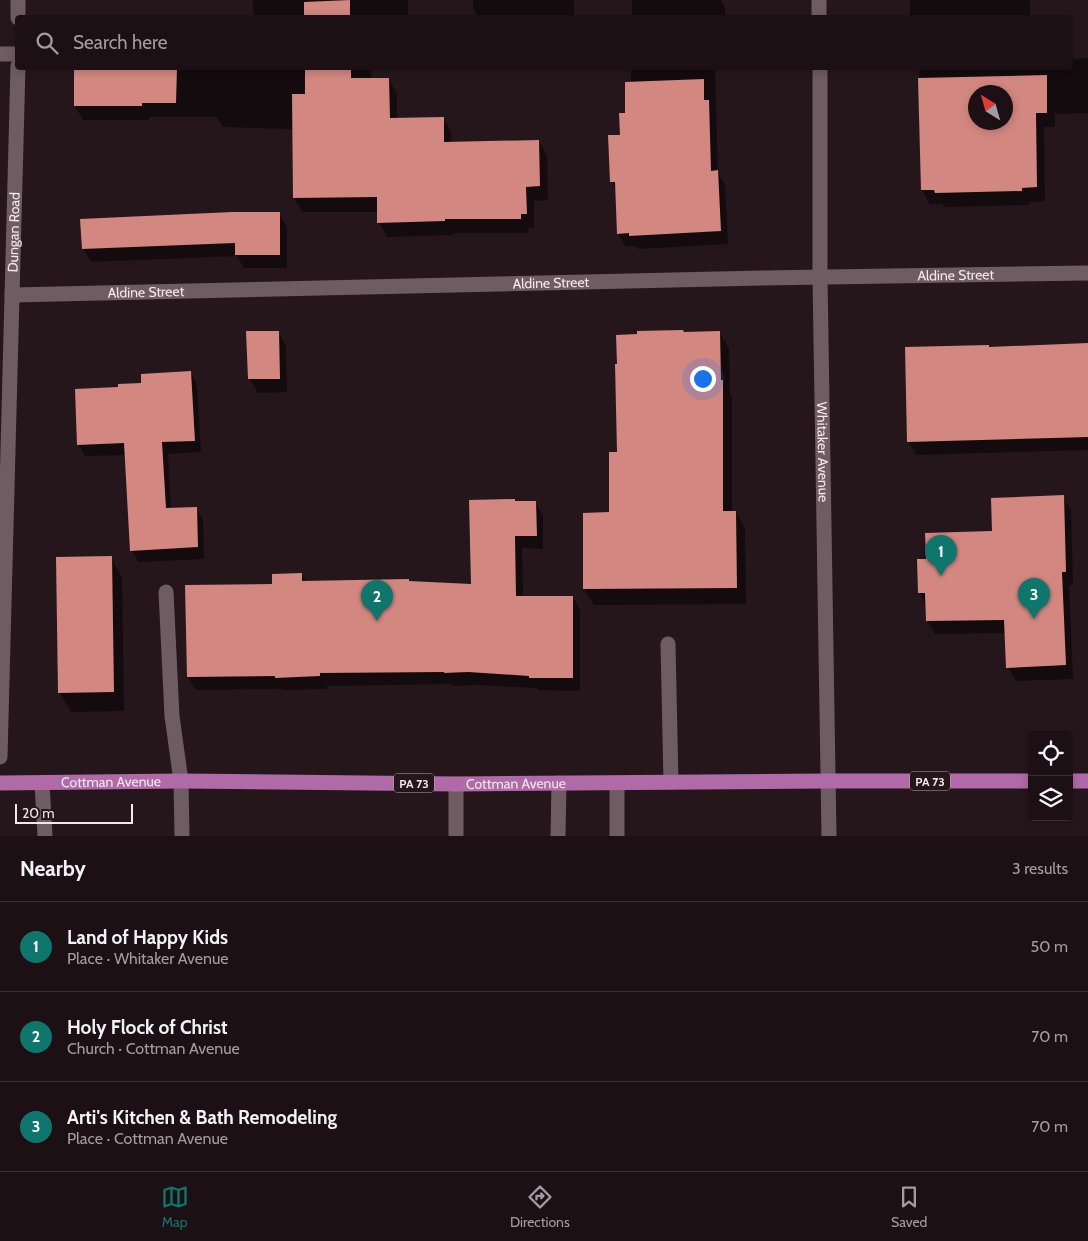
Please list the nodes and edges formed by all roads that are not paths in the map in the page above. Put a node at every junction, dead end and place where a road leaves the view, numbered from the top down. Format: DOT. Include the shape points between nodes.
graph roads {
  1 [pos="18,0"];
  2 [pos="819,0"];
  3 [pos="18,15"];
  4 [pos="819,15"];
  5 [pos="0,54"];
  6 [pos="15,54"];
  7 [pos="18,70"];
  8 [pos="820,70"];
  9 [pos="1088,273"];
  10 [pos="820,276"];
  11 [pos="12,295"];
  12 [pos="166,592"];
  13 [pos="668,644"];
  14 [pos="0,757"];
  15 [pos="181,781"];
  16 [pos="828,781"];
  17 [pos="1028,781"];
  18 [pos="1073,781"];
  19 [pos="1088,781"];
  20 [pos="671,782"];
  21 [pos="0,783"];
  22 [pos="42,783"];
  23 [pos="559,783"];
  24 [pos="617,783"];
  25 [pos="456,784"];
  26 [pos="45,836"];
  27 [pos="182,836"];
  28 [pos="456,836"];
  29 [pos="558,836"];
  30 [pos="617,836"];
  31 [pos="829,836"];
  1 -- 3 [label="street"];
  2 -- 4 [label="street"];
  5 -- 6 [label="street"];
  7 -- 11 [label="street, Dungan Road"];
  8 -- 10 [label="street, Whitaker Avenue"];
  9 -- 10 [label="street, Aldine Street"];
  10 -- 11 [label="street, Aldine Street"];
  10 -- 16 [label="street, Whitaker Avenue"];
  11 -- 14 [label="street, Dungan Road"];
  12 -- 15 [label="street" via="172,716"];
  13 -- 20 [label="street"];
  15 -- 22 [label="main road, Cottman Avenue / PA 73"];
  15 -- 25 [label="main road, Cottman Avenue / PA 73"];
  15 -- 27 [label="street"];
  16 -- 17 [label="main road, Cottman Avenue / PA 73"];
  16 -- 20 [label="main road, Cottman Avenue / PA 73"];
  16 -- 31 [label="street, Whitaker Avenue"];
  18 -- 19 [label="main road"];
  20 -- 24 [label="main road, Cottman Avenue / PA 73"];
  21 -- 22 [label="main road, Cottman Avenue / PA 73"];
  22 -- 26 [label="street"];
  23 -- 24 [label="main road, Cottman Avenue / PA 73"];
  23 -- 25 [label="main road, Cottman Avenue / PA 73"];
  23 -- 29 [label="street"];
  24 -- 30 [label="street"];
  25 -- 28 [label="street"];
}
